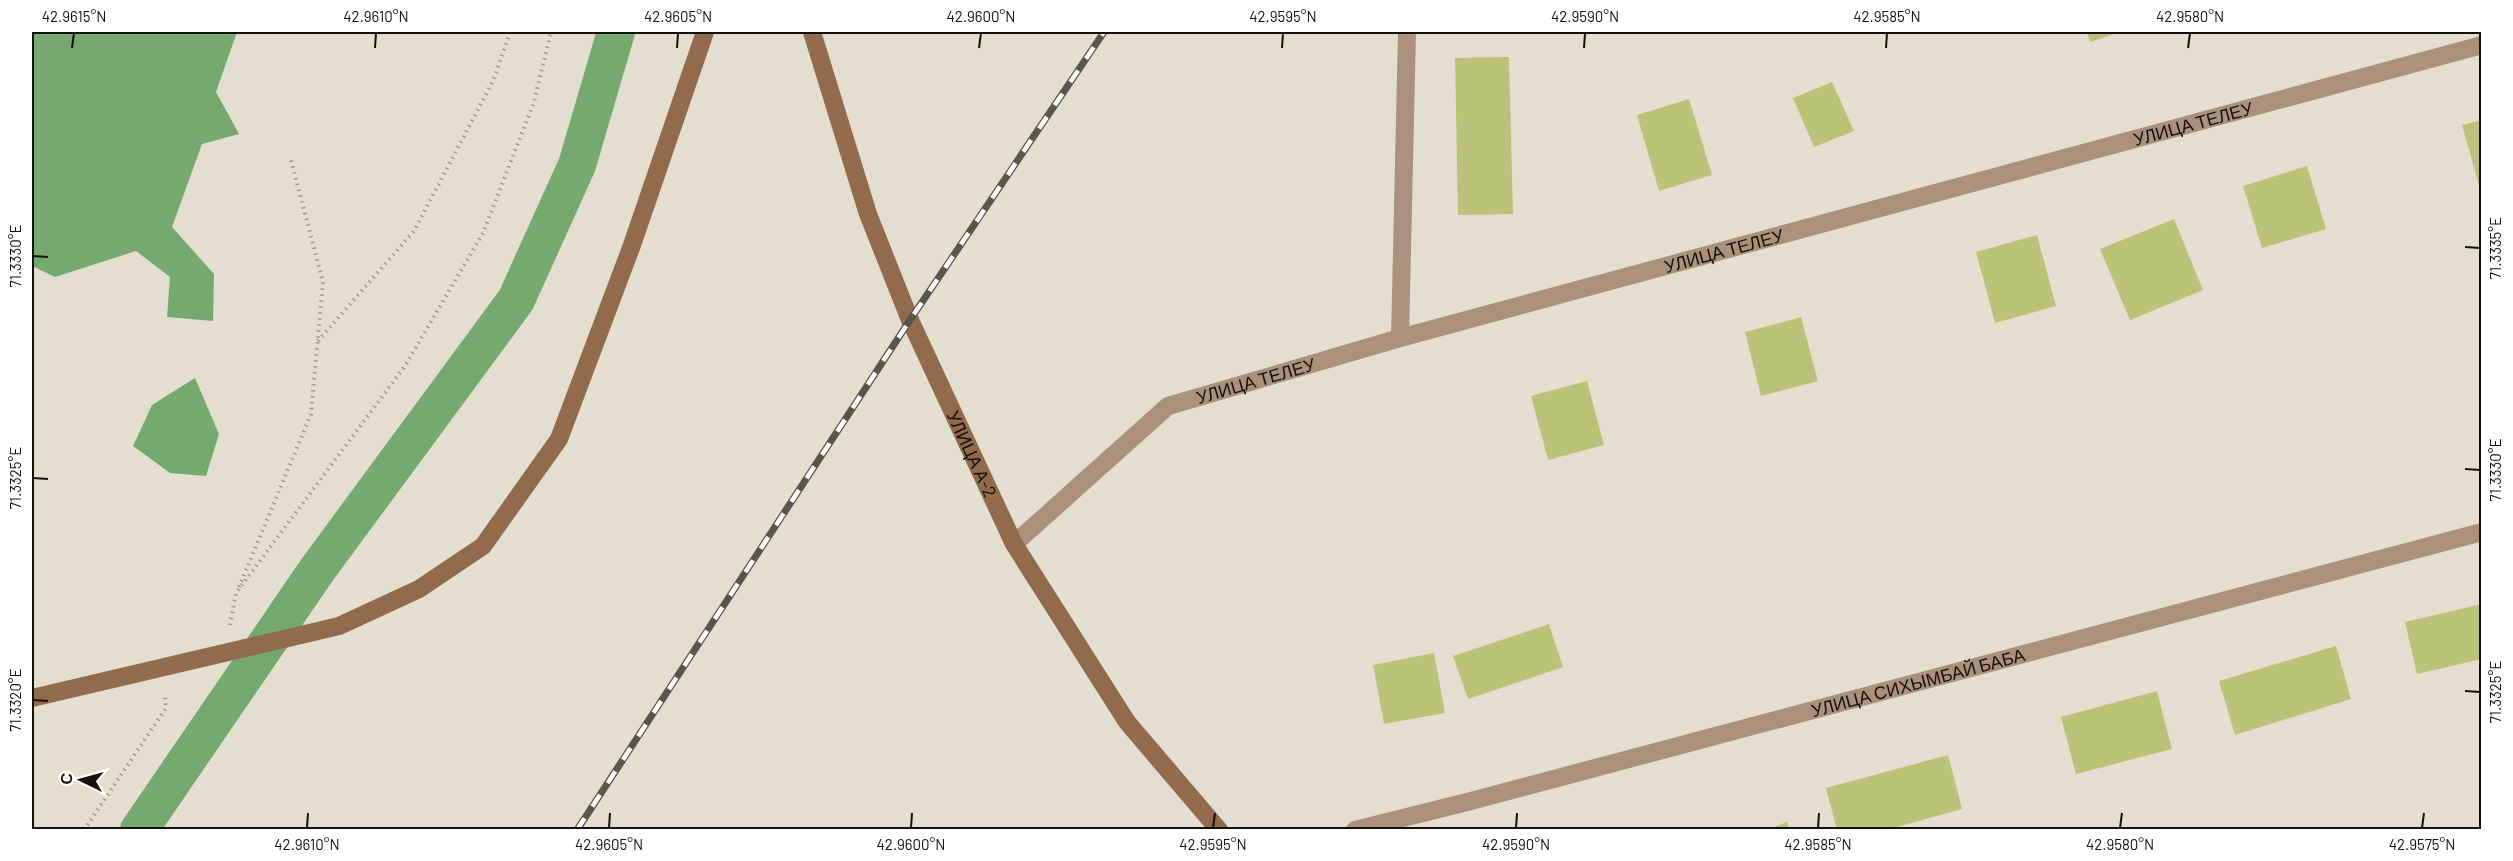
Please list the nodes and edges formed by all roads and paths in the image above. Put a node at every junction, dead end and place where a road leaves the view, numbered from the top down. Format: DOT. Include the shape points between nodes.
graph roads {
  1 [pos="510,32"];
  2 [pos="551,32"];
  3 [pos="705,32"];
  4 [pos="812,32"];
  5 [pos="1407,32"];
  6 [pos="2481,45"];
  7 [pos="291,160"];
  8 [pos="1400,338"];
  9 [pos="318,342"];
  10 [pos="2481,532"];
  11 [pos="1014,544"];
  12 [pos="236,593"];
  13 [pos="224,652"];
  14 [pos="164,667"];
  15 [pos="32,698"];
  16 [pos="84,830"];
  17 [pos="1219,830"];
  18 [pos="1355,830"];
  1 -- 9 [label="path" via="493,81 414,231"];
  2 -- 12 [label="path" via="534,102 483,233 405,366"];
  3 -- 13 [label="street" via="632,245 559,439 483,546 419,589 339,626"];
  4 -- 11 [label="street, УЛИЦА А-2" via="868,214 905,310"];
  5 -- 8 [label="street"];
  6 -- 8 [label="street, УЛИЦА ТЕЛЕУ"];
  7 -- 9 [label="path" via="323,282"];
  8 -- 11 [label="street, УЛИЦА ТЕЛЕУ" via="1168,406"];
  9 -- 12 [label="path" via="311,414"];
  10 -- 18 [label="street, УЛИЦА СИХЫМБАЙ БАБА"];
  11 -- 17 [label="street, УЛИЦА А-2" via="1127,722"];
  12 -- 13 [label="path"];
  13 -- 14 [label="street"];
  14 -- 15 [label="street"];
  14 -- 16 [label="path" via="166,708"];
}
